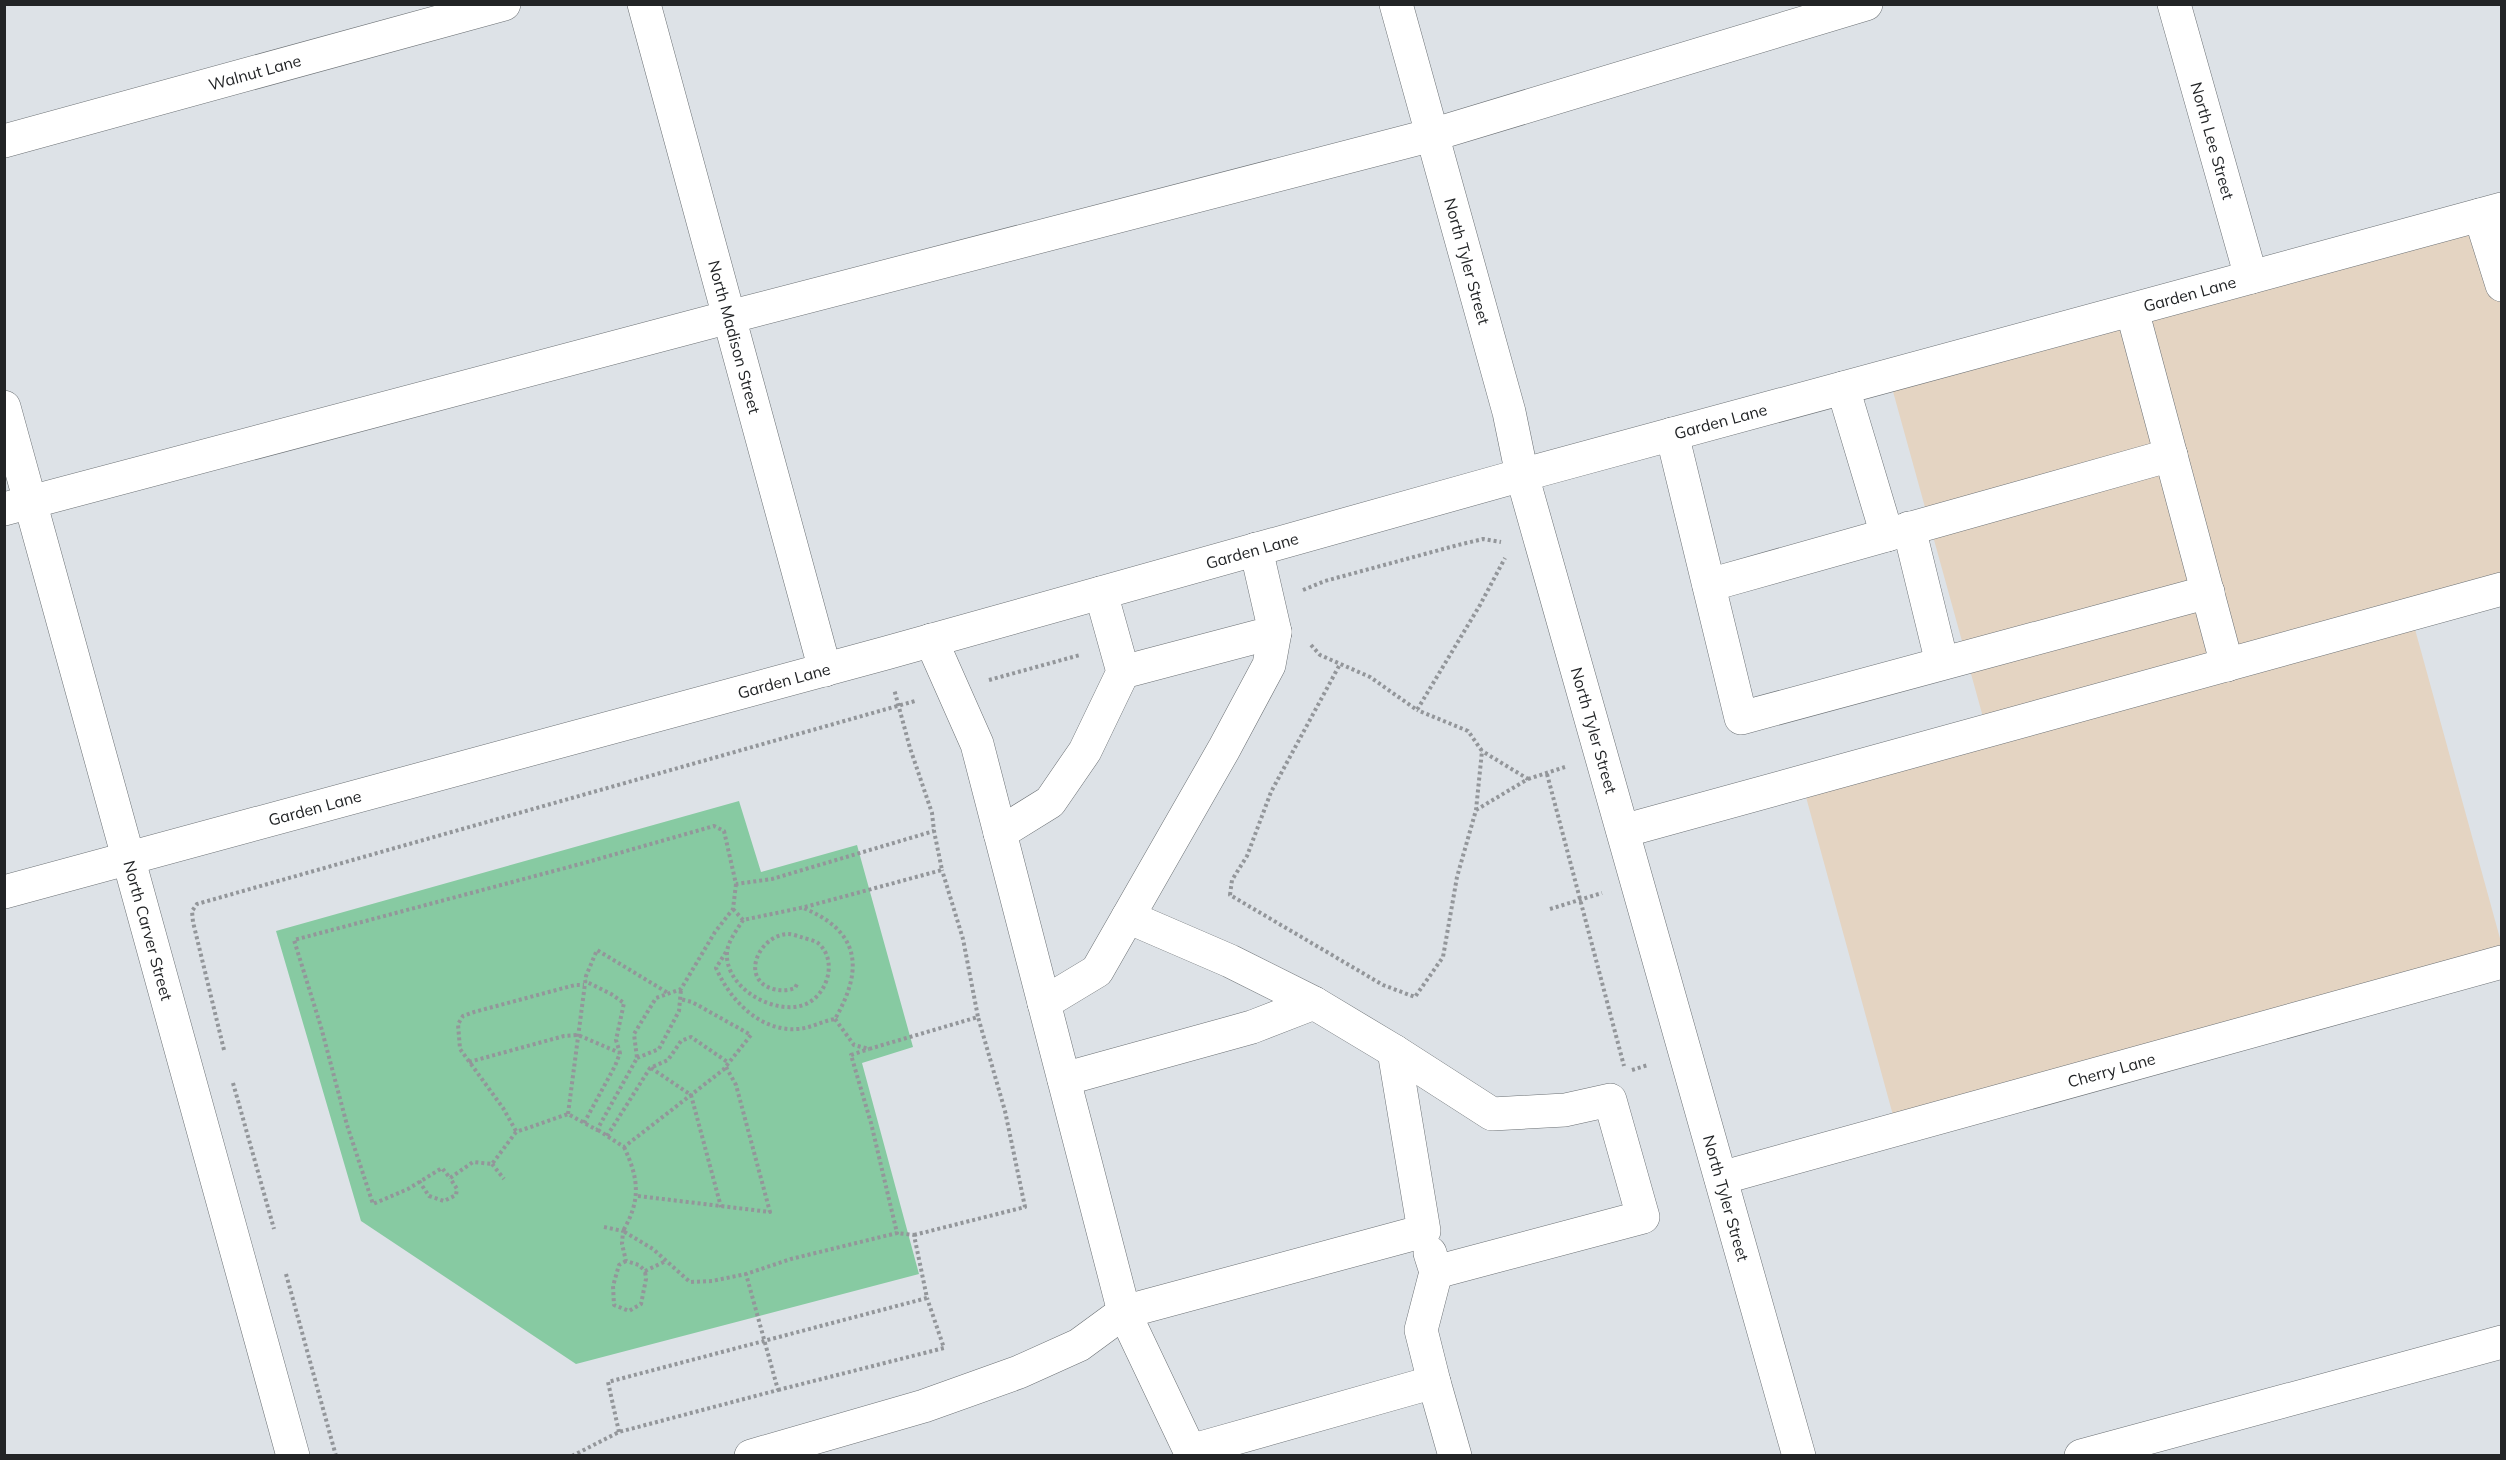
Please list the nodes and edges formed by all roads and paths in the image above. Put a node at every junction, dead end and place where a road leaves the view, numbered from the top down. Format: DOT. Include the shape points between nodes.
graph roads {
  1 [pos="504,4"];
  2 [pos="644,4"];
  3 [pos="1396,4"];
  4 [pos="1866,4"];
  5 [pos="2174,4"];
  6 [pos="1432,135"];
  7 [pos="4,141"];
  8 [pos="2491,212"];
  9 [pos="2251,277"];
  10 [pos="2502,285"];
  11 [pos="2132,310"];
  12 [pos="729,316"];
  13 [pos="1843,388"];
  14 [pos="4,407"];
  15 [pos="1672,434"];
  16 [pos="2171,455"];
  17 [pos="1522,475"];
  18 [pos="18,506"];
  19 [pos="1898,532"];
  20 [pos="1502,542"];
  21 [pos="1256,549"];
  22 [pos="1708,585"];
  23 [pos="2502,589"];
  24 [pos="1298,592"];
  25 [pos="2208,592"];
  26 [pos="1101,593"];
  27 [pos="1275,632"];
  28 [pos="931,640"];
  29 [pos="886,653"];
  30 [pos="1942,663"];
  31 [pos="2227,665"];
  32 [pos="1339,666"];
  33 [pos="825,670"];
  34 [pos="1123,672"];
  35 [pos="898,707"];
  36 [pos="1417,710"];
  37 [pos="1482,751"];
  38 [pos="1546,774"];
  39 [pos="1476,810"];
  40 [pos="934,831"];
  41 [pos="1623,831"];
  42 [pos="1000,833"];
  43 [pos="127,858"];
  44 [pos="942,870"];
  45 [pos="736,884"];
  46 [pos="4,892"];
  47 [pos="1608,898"];
  48 [pos="1580,902"];
  49 [pos="801,907"];
  50 [pos="733,909"];
  51 [pos="1550,909"];
  52 [pos="1128,917"];
  53 [pos="743,920"];
  54 [pos="727,951"];
  55 [pos="2502,962"];
  56 [pos="798,982"];
  57 [pos="585,983"];
  58 [pos="681,989"];
  59 [pos="669,993"];
  60 [pos="680,999"];
  61 [pos="1044,1004"];
  62 [pos="1314,1004"];
  63 [pos="978,1017"];
  64 [pos="835,1019"];
  65 [pos="578,1035"];
  66 [pos="869,1049"];
  67 [pos="1394,1051"];
  68 [pos="620,1053"];
  69 [pos="637,1058"];
  70 [pos="226,1060"];
  71 [pos="469,1062"];
  72 [pos="1652,1064"];
  73 [pos="727,1065"];
  74 [pos="650,1068"];
  75 [pos="232,1078"];
  76 [pos="1064,1079"];
  77 [pos="691,1095"];
  78 [pos="568,1114"];
  79 [pos="584,1123"];
  80 [pos="597,1130"];
  81 [pos="516,1132"];
  82 [pos="608,1137"];
  83 [pos="624,1147"];
  84 [pos="492,1164"];
  85 [pos="450,1178"];
  86 [pos="1721,1178"];
  87 [pos="504,1179"];
  88 [pos="419,1181"];
  89 [pos="638,1196"];
  90 [pos="722,1207"];
  91 [pos="604,1227"];
  92 [pos="1424,1230"];
  93 [pos="623,1231"];
  94 [pos="897,1233"];
  95 [pos="914,1235"];
  96 [pos="275,1237"];
  97 [pos="626,1261"];
  98 [pos="666,1261"];
  99 [pos="284,1267"];
  100 [pos="645,1271"];
  101 [pos="1436,1272"];
  102 [pos="746,1274"];
  103 [pos="927,1298"];
  104 [pos="1125,1312"];
  105 [pos="764,1342"];
  106 [pos="2502,1342"];
  107 [pos="1434,1382"];
  108 [pos="778,1390"];
  109 [pos="619,1432"];
  110 [pos="1186,1454"];
  111 [pos="293,1455"];
  112 [pos="336,1455"];
  113 [pos="572,1455"];
  114 [pos="751,1455"];
  115 [pos="1455,1455"];
  116 [pos="1800,1455"];
  117 [pos="2081,1455"];
  1 -- 7 [label="street, Walnut Lane"];
  2 -- 12 [label="street, North Madison Street"];
  3 -- 6 [label="street, North Tyler Street"];
  4 -- 6 [label="street"];
  5 -- 9 [label="street, North Lee Street"];
  6 -- 12 [label="street"];
  6 -- 17 [label="street, North Tyler Street" via="1509,412"];
  8 -- 9 [label="street, Garden Lane"];
  8 -- 10 [label="street"];
  9 -- 11 [label="street, Garden Lane"];
  11 -- 13 [label="street, Garden Lane"];
  11 -- 16 [label="street"];
  12 -- 18 [label="street"];
  12 -- 33 [label="street, North Madison Street"];
  13 -- 15 [label="street, Garden Lane"];
  13 -- 19 [label="street"];
  14 -- 18 [label="street, North Carver Street"];
  15 -- 17 [label="street, Garden Lane"];
  15 -- 22 [label="street"];
  16 -- 19 [label="street"];
  16 -- 25 [label="street"];
  17 -- 21 [label="street, Garden Lane"];
  17 -- 41 [label="street, North Tyler Street"];
  18 -- 43 [label="street, North Carver Street"];
  19 -- 22 [label="street"];
  19 -- 30 [label="street"];
  20 -- 24 [label="path" via="1483,540 1458,545"];
  21 -- 26 [label="street, Garden Lane"];
  21 -- 27 [label="street"];
  22 -- 30 [label="street" via="1741,718"];
  23 -- 31 [label="street"];
  25 -- 30 [label="street"];
  25 -- 31 [label="street"];
  26 -- 28 [label="street, Garden Lane"];
  26 -- 34 [label="street"];
  27 -- 34 [label="street"];
  27 -- 52 [label="street" via="1269,665"];
  28 -- 29 [label="street, Garden Lane"];
  28 -- 42 [label="street" via="977,744"];
  29 -- 33 [label="street, Garden Lane"];
  29 -- 35 [label="path"];
  31 -- 41 [label="street"];
  32 -- 39 [label="path" via="1270,792 1247,856 1232,880 1230,895 1383,985 1415,997 1443,957 1457,877"];
  33 -- 43 [label="street, Garden Lane"];
  34 -- 42 [label="street" via="1085,751 1050,802"];
  35 -- 40 [label="path" via="932,813"];
  35 -- 70 [label="path" via="197,904 192,911 193,922"];
  36 -- 37 [label="path" via="1468,731"];
  37 -- 39 [label="path"];
  37 -- 39 [label="path" via="1528,779"];
  38 -- 48 [label="path"];
  40 -- 44 [label="path"];
  40 -- 45 [label="path" via="772,879"];
  41 -- 86 [label="street, North Tyler Street"];
  42 -- 61 [label="street"];
  43 -- 46 [label="street, Garden Lane"];
  43 -- 111 [label="street, North Carver Street"];
  44 -- 49 [label="path"];
  44 -- 63 [label="path" via="963,939"];
  45 -- 50 [label="path"];
  45 -- 88 [label="path" via="724,831 714,826 294,940 373,1204"];
  47 -- 48 [label="path" via="1606,892"];
  48 -- 51 [label="path"];
  48 -- 72 [label="path" via="1625,1072"];
  49 -- 53 [label="path"];
  49 -- 64 [label="path" via="840,930 853,951 850,987"];
  50 -- 53 [label="path"];
  50 -- 58 [label="path"];
  52 -- 61 [label="street" via="1097,971"];
  52 -- 62 [label="street" via="1230,961"];
  53 -- 54 [label="path"];
  54 -- 56 [label="path" via="727,963 751,995 789,1008 813,1001 823,988 830,969 817,942 789,934 772,938 763,946 755,971 758,981 766,987 788,991"];
  54 -- 64 [label="path" via="716,968 736,1001 755,1017 787,1029"];
  55 -- 86 [label="street, Cherry Lane"];
  57 -- 59 [label="path" via="597,950"];
  57 -- 65 [label="path"];
  57 -- 68 [label="path" via="624,1004 616,1040"];
  57 -- 71 [label="path" via="463,1016 458,1024 460,1049"];
  58 -- 59 [label="path"];
  58 -- 60 [label="path"];
  59 -- 69 [label="path" via="656,998 634,1034"];
  60 -- 69 [label="path" via="679,1011 658,1049"];
  60 -- 73 [label="path" via="751,1035"];
  61 -- 76 [label="street"];
  62 -- 67 [label="street"];
  62 -- 76 [label="street" via="1252,1027"];
  63 -- 66 [label="path"];
  63 -- 95 [label="path" via="1000,1092 1025,1207"];
  64 -- 66 [label="path" via="854,1045"];
  65 -- 68 [label="path"];
  65 -- 71 [label="path"];
  65 -- 78 [label="path"];
  66 -- 94 [label="path" via="851,1055"];
  67 -- 92 [label="street"];
  67 -- 101 [label="street" via="1492,1114 1565,1110 1610,1100 1643,1217"];
  68 -- 79 [label="path"];
  69 -- 80 [label="path"];
  71 -- 81 [label="path"];
  73 -- 74 [label="path" via="691,1037 681,1041 668,1060"];
  73 -- 77 [label="path"];
  73 -- 90 [label="path" via="736,1085 770,1212"];
  74 -- 77 [label="path"];
  74 -- 82 [label="path"];
  75 -- 96 [label="path"];
  76 -- 104 [label="street"];
  77 -- 83 [label="path"];
  77 -- 90 [label="path"];
  78 -- 79 [label="path"];
  78 -- 81 [label="path"];
  79 -- 80 [label="path"];
  80 -- 82 [label="path"];
  81 -- 84 [label="path"];
  82 -- 83 [label="path"];
  83 -- 89 [label="path"];
  84 -- 85 [label="path" via="473,1162"];
  84 -- 87 [label="path"];
  85 -- 88 [label="path" via="442,1168"];
  85 -- 88 [label="path" via="456,1195 444,1201 429,1196"];
  86 -- 116 [label="street, North Tyler Street"];
  89 -- 90 [label="path"];
  89 -- 93 [label="path"];
  91 -- 93 [label="path"];
  92 -- 101 [label="street"];
  92 -- 104 [label="street"];
  93 -- 97 [label="path"];
  93 -- 98 [label="path"];
  94 -- 95 [label="path"];
  94 -- 102 [label="path"];
  95 -- 103 [label="path"];
  97 -- 100 [label="path"];
  97 -- 100 [label="path" via="619,1265 613,1286 614,1305 621,1309 629,1311 641,1304"];
  98 -- 100 [label="path"];
  98 -- 102 [label="path" via="690,1282"];
  99 -- 112 [label="path"];
  101 -- 107 [label="street" via="1421,1330"];
  102 -- 105 [label="path"];
  103 -- 105 [label="path"];
  103 -- 108 [label="path" via="944,1348"];
  104 -- 110 [label="street"];
  104 -- 114 [label="street" via="1079,1346 1019,1372 924,1406"];
  105 -- 108 [label="path"];
  105 -- 109 [label="path" via="608,1382"];
  106 -- 117 [label="street"];
  107 -- 110 [label="street"];
  107 -- 115 [label="street"];
  108 -- 109 [label="path"];
  109 -- 113 [label="path"];
}
